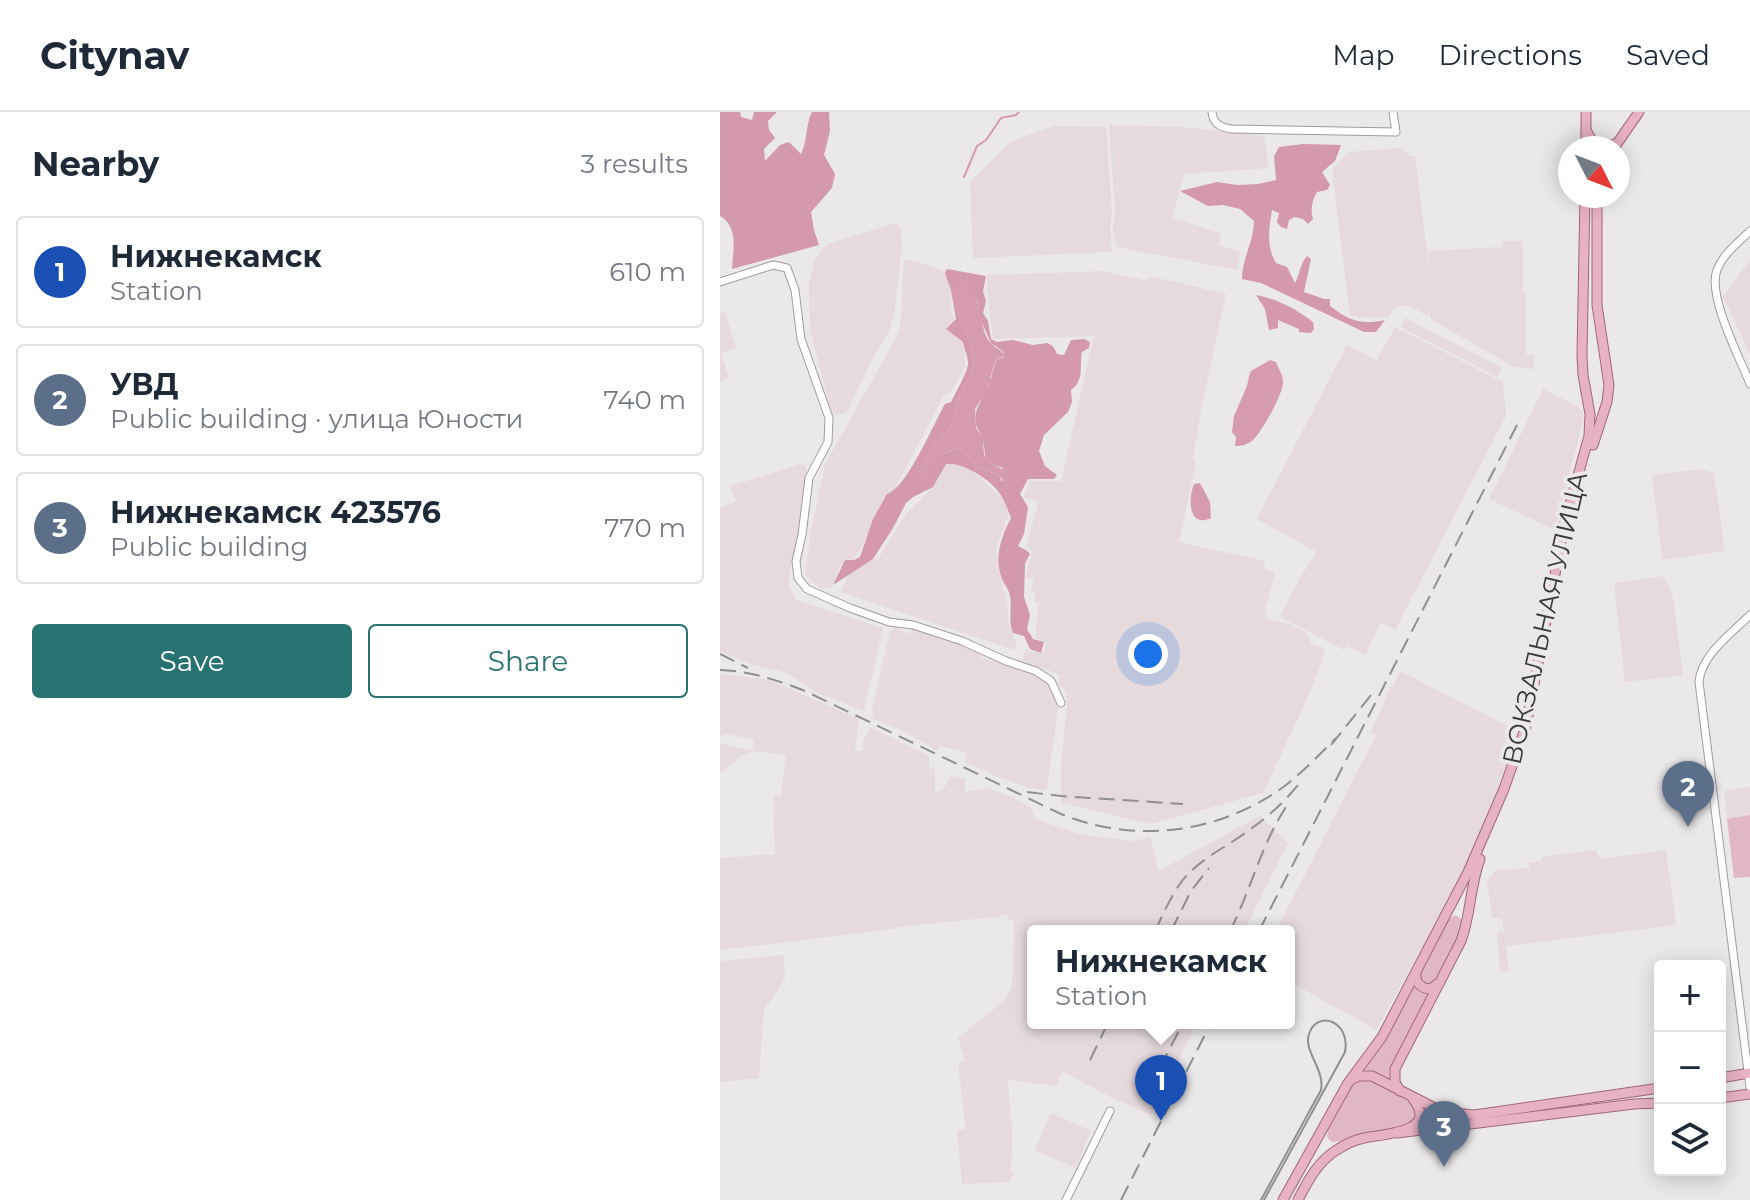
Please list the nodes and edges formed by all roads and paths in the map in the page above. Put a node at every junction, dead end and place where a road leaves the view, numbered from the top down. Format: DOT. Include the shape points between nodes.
graph roads {
  1 [pos="1212,112"];
  2 [pos="1393,112"];
  3 [pos="1586,112"];
  4 [pos="1639,112"];
  5 [pos="1586,130"];
  6 [pos="1586,136"];
  7 [pos="1589,136"];
  8 [pos="1622,136"];
  9 [pos="1585,208"];
  10 [pos="1597,208"];
  11 [pos="1750,231"];
  12 [pos="720,282"];
  13 [pos="1604,351"];
  14 [pos="1582,355"];
  15 [pos="1750,384"];
  16 [pos="1588,402"];
  17 [pos="1607,402"];
  18 [pos="1750,615"];
  19 [pos="1061,703"];
  20 [pos="1445,917"];
  21 [pos="1466,925"];
  22 [pos="1417,970"];
  23 [pos="1440,982"];
  24 [pos="1749,1074"];
  25 [pos="1726,1077"];
  26 [pos="1348,1083"];
  27 [pos="1750,1087"];
  28 [pos="1654,1089"];
  29 [pos="1400,1091"];
  30 [pos="1750,1094"];
  31 [pos="1412,1097"];
  32 [pos="1726,1097"];
  33 [pos="1654,1103"];
  34 [pos="1110,1111"];
  35 [pos="1321,1131"];
  36 [pos="1397,1133"];
  37 [pos="1344,1145"];
  38 [pos="1066,1200"];
  39 [pos="1283,1200"];
  40 [pos="1298,1200"];
  1 -- 2 [label="street" via="1223,128 1396,132"];
  3 -- 5 [label="main road"];
  4 -- 8 [label="main road"];
  5 -- 6 [label="main road"];
  5 -- 7 [label="main road"];
  9 -- 14 [label="main road, ВОКЗАЛЬНАЯ УЛИЦА"];
  10 -- 13 [label="main road, ВОКЗАЛЬНАЯ УЛИЦА" via="1597,305"];
  11 -- 15 [label="street" via="1721,262 1715,279 1724,320"];
  12 -- 19 [label="street" via="776,264 787,268 795,290 801,339 829,418 828,442 809,478 796,561 801,584 850,608 962,641 1036,671 1051,681"];
  13 -- 14 [label="main road" via="1592,344"];
  13 -- 17 [label="main road, ВОКЗАЛЬНАЯ УЛИЦА"];
  14 -- 16 [label="main road, ВОКЗАЛЬНАЯ УЛИЦА"];
  16 -- 17 [label="main road" via="1598,408"];
  16 -- 20 [label="main road, ВОКЗАЛЬНАЯ УЛИЦА" via="1589,436 1565,522 1526,726"];
  17 -- 21 [label="main road, ВОКЗАЛЬНАЯ УЛИЦА" via="1569,519 1532,726 1477,865"];
  18 -- 24 [label="street" via="1716,649 1699,678"];
  20 -- 21 [label="main road" via="1458,913"];
  20 -- 22 [label="main road, ВОКЗАЛЬНАЯ УЛИЦА"];
  21 -- 23 [label="main road, ВОКЗАЛЬНАЯ УЛИЦА"];
  22 -- 23 [label="main road" via="1423,988"];
  22 -- 26 [label="main road, ВОКЗАЛЬНАЯ УЛИЦА" via="1377,1045"];
  23 -- 29 [label="main road, ВОКЗАЛЬНАЯ УЛИЦА" via="1395,1069"];
  24 -- 25 [label="main road"];
  24 -- 27 [label="street"];
  26 -- 29 [label="main road" via="1368,1075"];
  26 -- 35 [label="main road, ВОКЗАЛЬНАЯ УЛИЦА"];
  28 -- 31 [label="main road" via="1474,1115 1442,1110"];
  29 -- 31 [label="main road"];
  30 -- 32 [label="main road"];
  31 -- 36 [label="main road" via="1418,1119"];
  33 -- 36 [label="main road"];
  34 -- 38 [label="street"];
  35 -- 37 [label="main road" via="1328,1144"];
  35 -- 39 [label="main road, ВОКЗАЛЬНАЯ УЛИЦА"];
  36 -- 37 [label="main road"];
  37 -- 40 [label="main road" via="1319,1164"];
}
